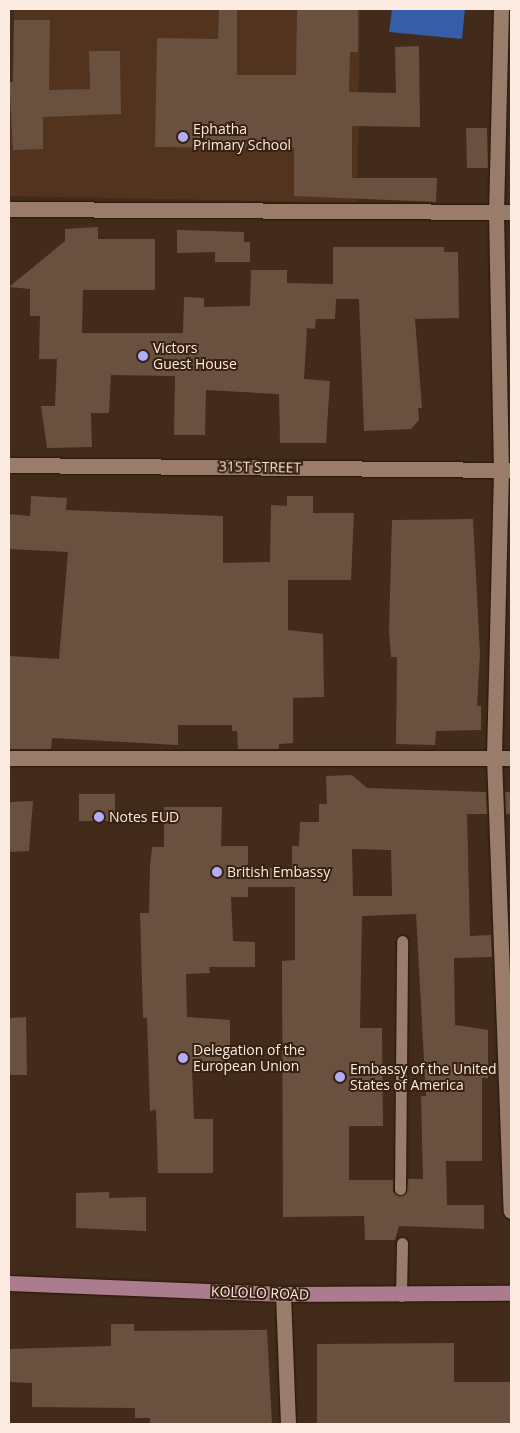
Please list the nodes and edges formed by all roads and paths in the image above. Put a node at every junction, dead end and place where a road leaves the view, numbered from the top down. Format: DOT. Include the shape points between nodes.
graph roads {
  1 [pos="501,9"];
  2 [pos="9,209"];
  3 [pos="504,212"];
  4 [pos="9,465"];
  5 [pos="506,470"];
  6 [pos="494,757"];
  7 [pos="9,758"];
  8 [pos="511,758"];
  9 [pos="402,941"];
  10 [pos="400,1189"];
  11 [pos="511,1211"];
  12 [pos="402,1243"];
  13 [pos="9,1283"];
  14 [pos="511,1293"];
  15 [pos="283,1294"];
  16 [pos="401,1296"];
  17 [pos="288,1424"];
  1 -- 3 [label="street"];
  2 -- 3 [label="street"];
  3 -- 5 [label="street"];
  4 -- 5 [label="street, 31ST STREET"];
  5 -- 6 [label="street"];
  6 -- 7 [label="street"];
  6 -- 8 [label="street"];
  6 -- 11 [label="street"];
  9 -- 10 [label="lane"];
  12 -- 16 [label="lane"];
  13 -- 15 [label="street, KOLOLO ROAD"];
  14 -- 16 [label="street, KOLOLO ROAD"];
  15 -- 16 [label="street, KOLOLO ROAD"];
  15 -- 17 [label="street"];
}
